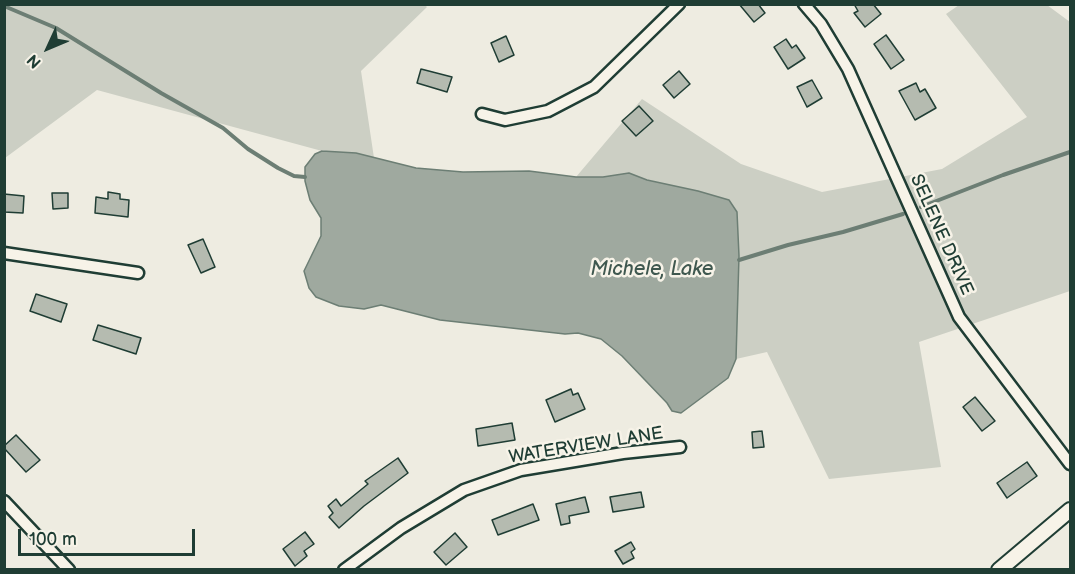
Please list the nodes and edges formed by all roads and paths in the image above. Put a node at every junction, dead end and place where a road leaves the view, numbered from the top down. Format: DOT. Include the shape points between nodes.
graph roads {
  1 [pos="679,4"];
  2 [pos="804,4"];
  3 [pos="482,114"];
  4 [pos="4,253"];
  5 [pos="138,273"];
  6 [pos="680,447"];
  7 [pos="1071,464"];
  8 [pos="4,501"];
  9 [pos="1071,510"];
  10 [pos="69,570"];
  11 [pos="344,570"];
  12 [pos="999,570"];
  1 -- 3 [label="street" via="594,87 548,111 506,120"];
  2 -- 7 [label="street, SELENE DRIVE" via="848,69 959,317"];
  4 -- 5 [label="street"];
  6 -- 11 [label="street, WATERVIEW LANE" via="521,470 464,490 401,528"];
  8 -- 10 [label="street"];
  9 -- 12 [label="street"];
}
